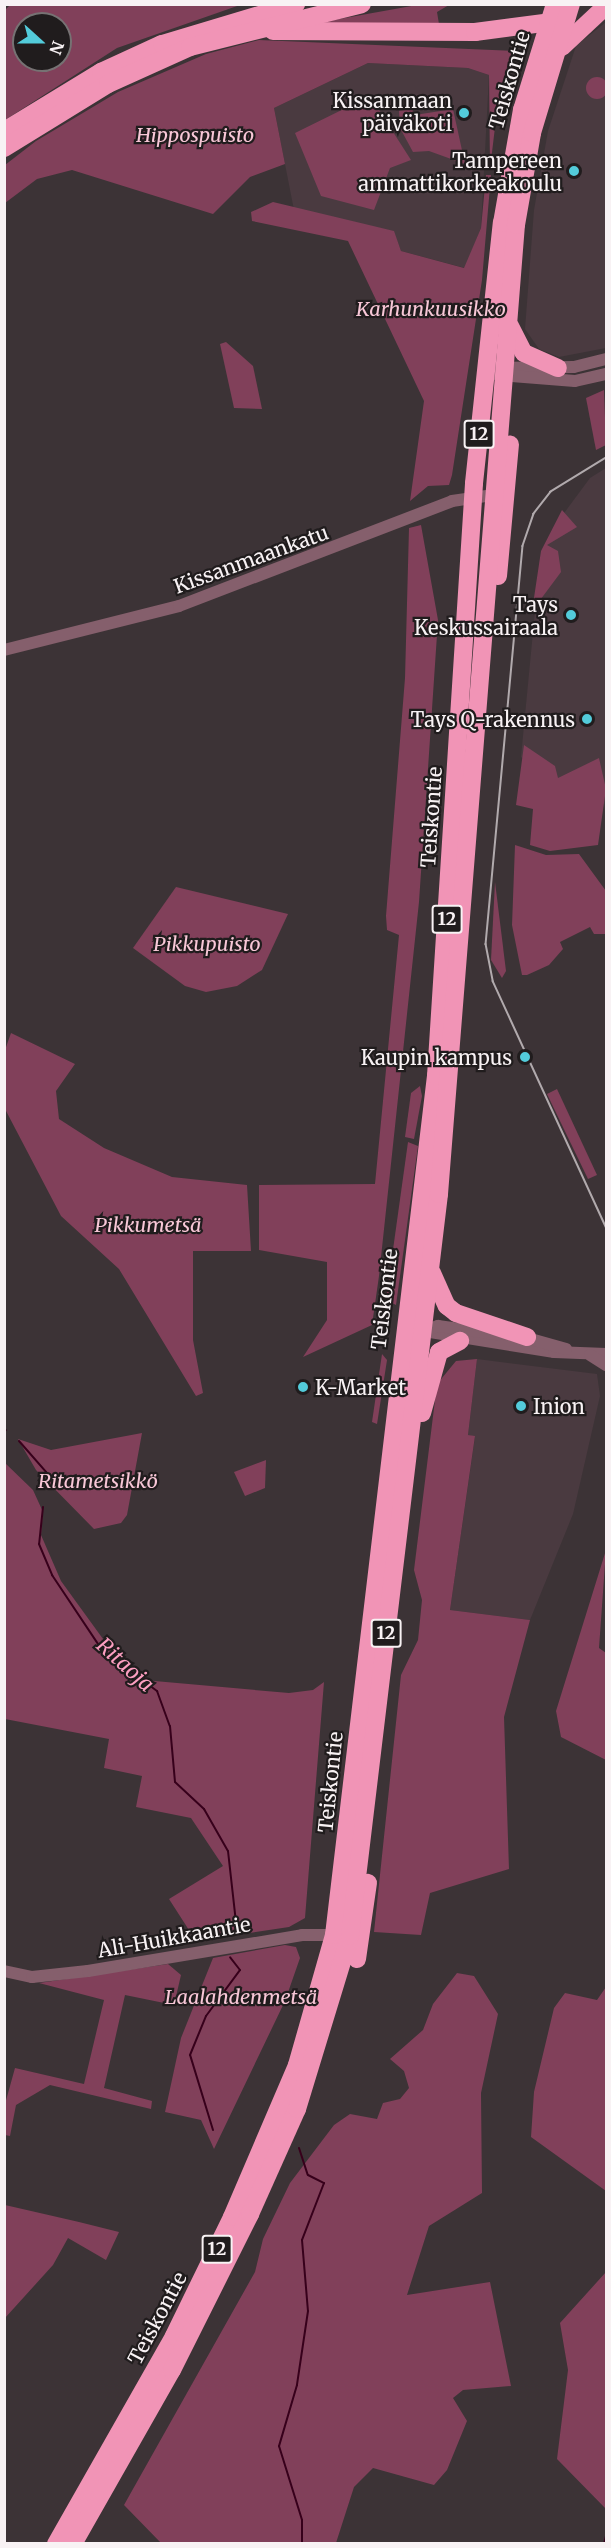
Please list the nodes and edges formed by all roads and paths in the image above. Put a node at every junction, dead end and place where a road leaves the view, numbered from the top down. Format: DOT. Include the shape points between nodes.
graph roads {
  1 [pos="265,4"];
  2 [pos="296,4"];
  3 [pos="362,4"];
  4 [pos="606,6"];
  5 [pos="563,13"];
  6 [pos="247,23"];
  7 [pos="501,31"];
  8 [pos="548,50"];
  9 [pos="4,131"];
  10 [pos="4,148"];
  11 [pos="508,322"];
  12 [pos="606,359"];
  13 [pos="558,368"];
  14 [pos="486,370"];
  15 [pos="505,372"];
  16 [pos="606,374"];
  17 [pos="500,494"];
  18 [pos="473,499"];
  19 [pos="4,650"];
  20 [pos="430,1269"];
  21 [pos="424,1331"];
  22 [pos="527,1337"];
  23 [pos="460,1341"];
  24 [pos="576,1353"];
  25 [pos="606,1354"];
  26 [pos="590,1355"];
  27 [pos="606,1365"];
  28 [pos="411,1433"];
  29 [pos="364,1834"];
  30 [pos="342,1936"];
  31 [pos="4,1971"];
  32 [pos="325,2029"];
  33 [pos="56,2544"];
  34 [pos="74,2544"];
  1 -- 6 [label="highway"];
  2 -- 6 [label="highway"];
  3 -- 6 [label="highway"];
  4 -- 5 [label="highway, 12"];
  5 -- 7 [label="highway"];
  5 -- 8 [label="highway, Teiskontie / 12"];
  5 -- 8 [label="highway, 12"];
  6 -- 7 [label="highway"];
  6 -- 9 [label="highway" via="129,59"];
  6 -- 10 [label="highway" via="108,84"];
  7 -- 8 [label="highway"];
  8 -- 11 [label="highway, Teiskontie / 12" via="524,171"];
  8 -- 14 [label="highway, Teiskontie / 12" via="508,178"];
  11 -- 13 [label="highway" via="524,353"];
  11 -- 15 [label="highway, Teiskontie / 12"];
  12 -- 13 [label="street"];
  13 -- 15 [label="street"];
  14 -- 15 [label="street"];
  14 -- 18 [label="highway, Teiskontie / 12"];
  15 -- 16 [label="street" via="575,381"];
  15 -- 17 [label="highway, Teiskontie / 12"];
  17 -- 18 [label="street, Kissanmaankatu"];
  17 -- 20 [label="highway, Teiskontie / 12" via="482,653"];
  18 -- 19 [label="street, Kissanmaankatu" via="452,501 179,606"];
  18 -- 30 [label="highway, Teiskontie / 12" via="436,1076"];
  20 -- 21 [label="highway, Teiskontie / 12"];
  20 -- 22 [label="highway" via="447,1306 470,1320"];
  21 -- 22 [label="street" via="438,1326"];
  21 -- 23 [label="street"];
  21 -- 28 [label="highway, Teiskontie / 12"];
  22 -- 24 [label="street"];
  23 -- 24 [label="street"];
  23 -- 28 [label="highway" via="440,1352 424,1407"];
  24 -- 26 [label="street"];
  25 -- 26 [label="street"];
  26 -- 27 [label="street"];
  28 -- 29 [label="highway, Teiskontie / 12"];
  29 -- 30 [label="highway, Teiskontie / 12"];
  29 -- 32 [label="highway, 12" via="369,1847 366,1926 340,2007"];
  30 -- 31 [label="street, Ali-Huikkaantie" via="279,1939 32,1977"];
  30 -- 32 [label="highway, Teiskontie / 12"];
  30 -- 33 [label="highway, Teiskontie / 12" via="297,2065 232,2217 174,2336"];
  32 -- 34 [label="highway, Teiskontie / 12" via="297,2109 208,2300"];
}
